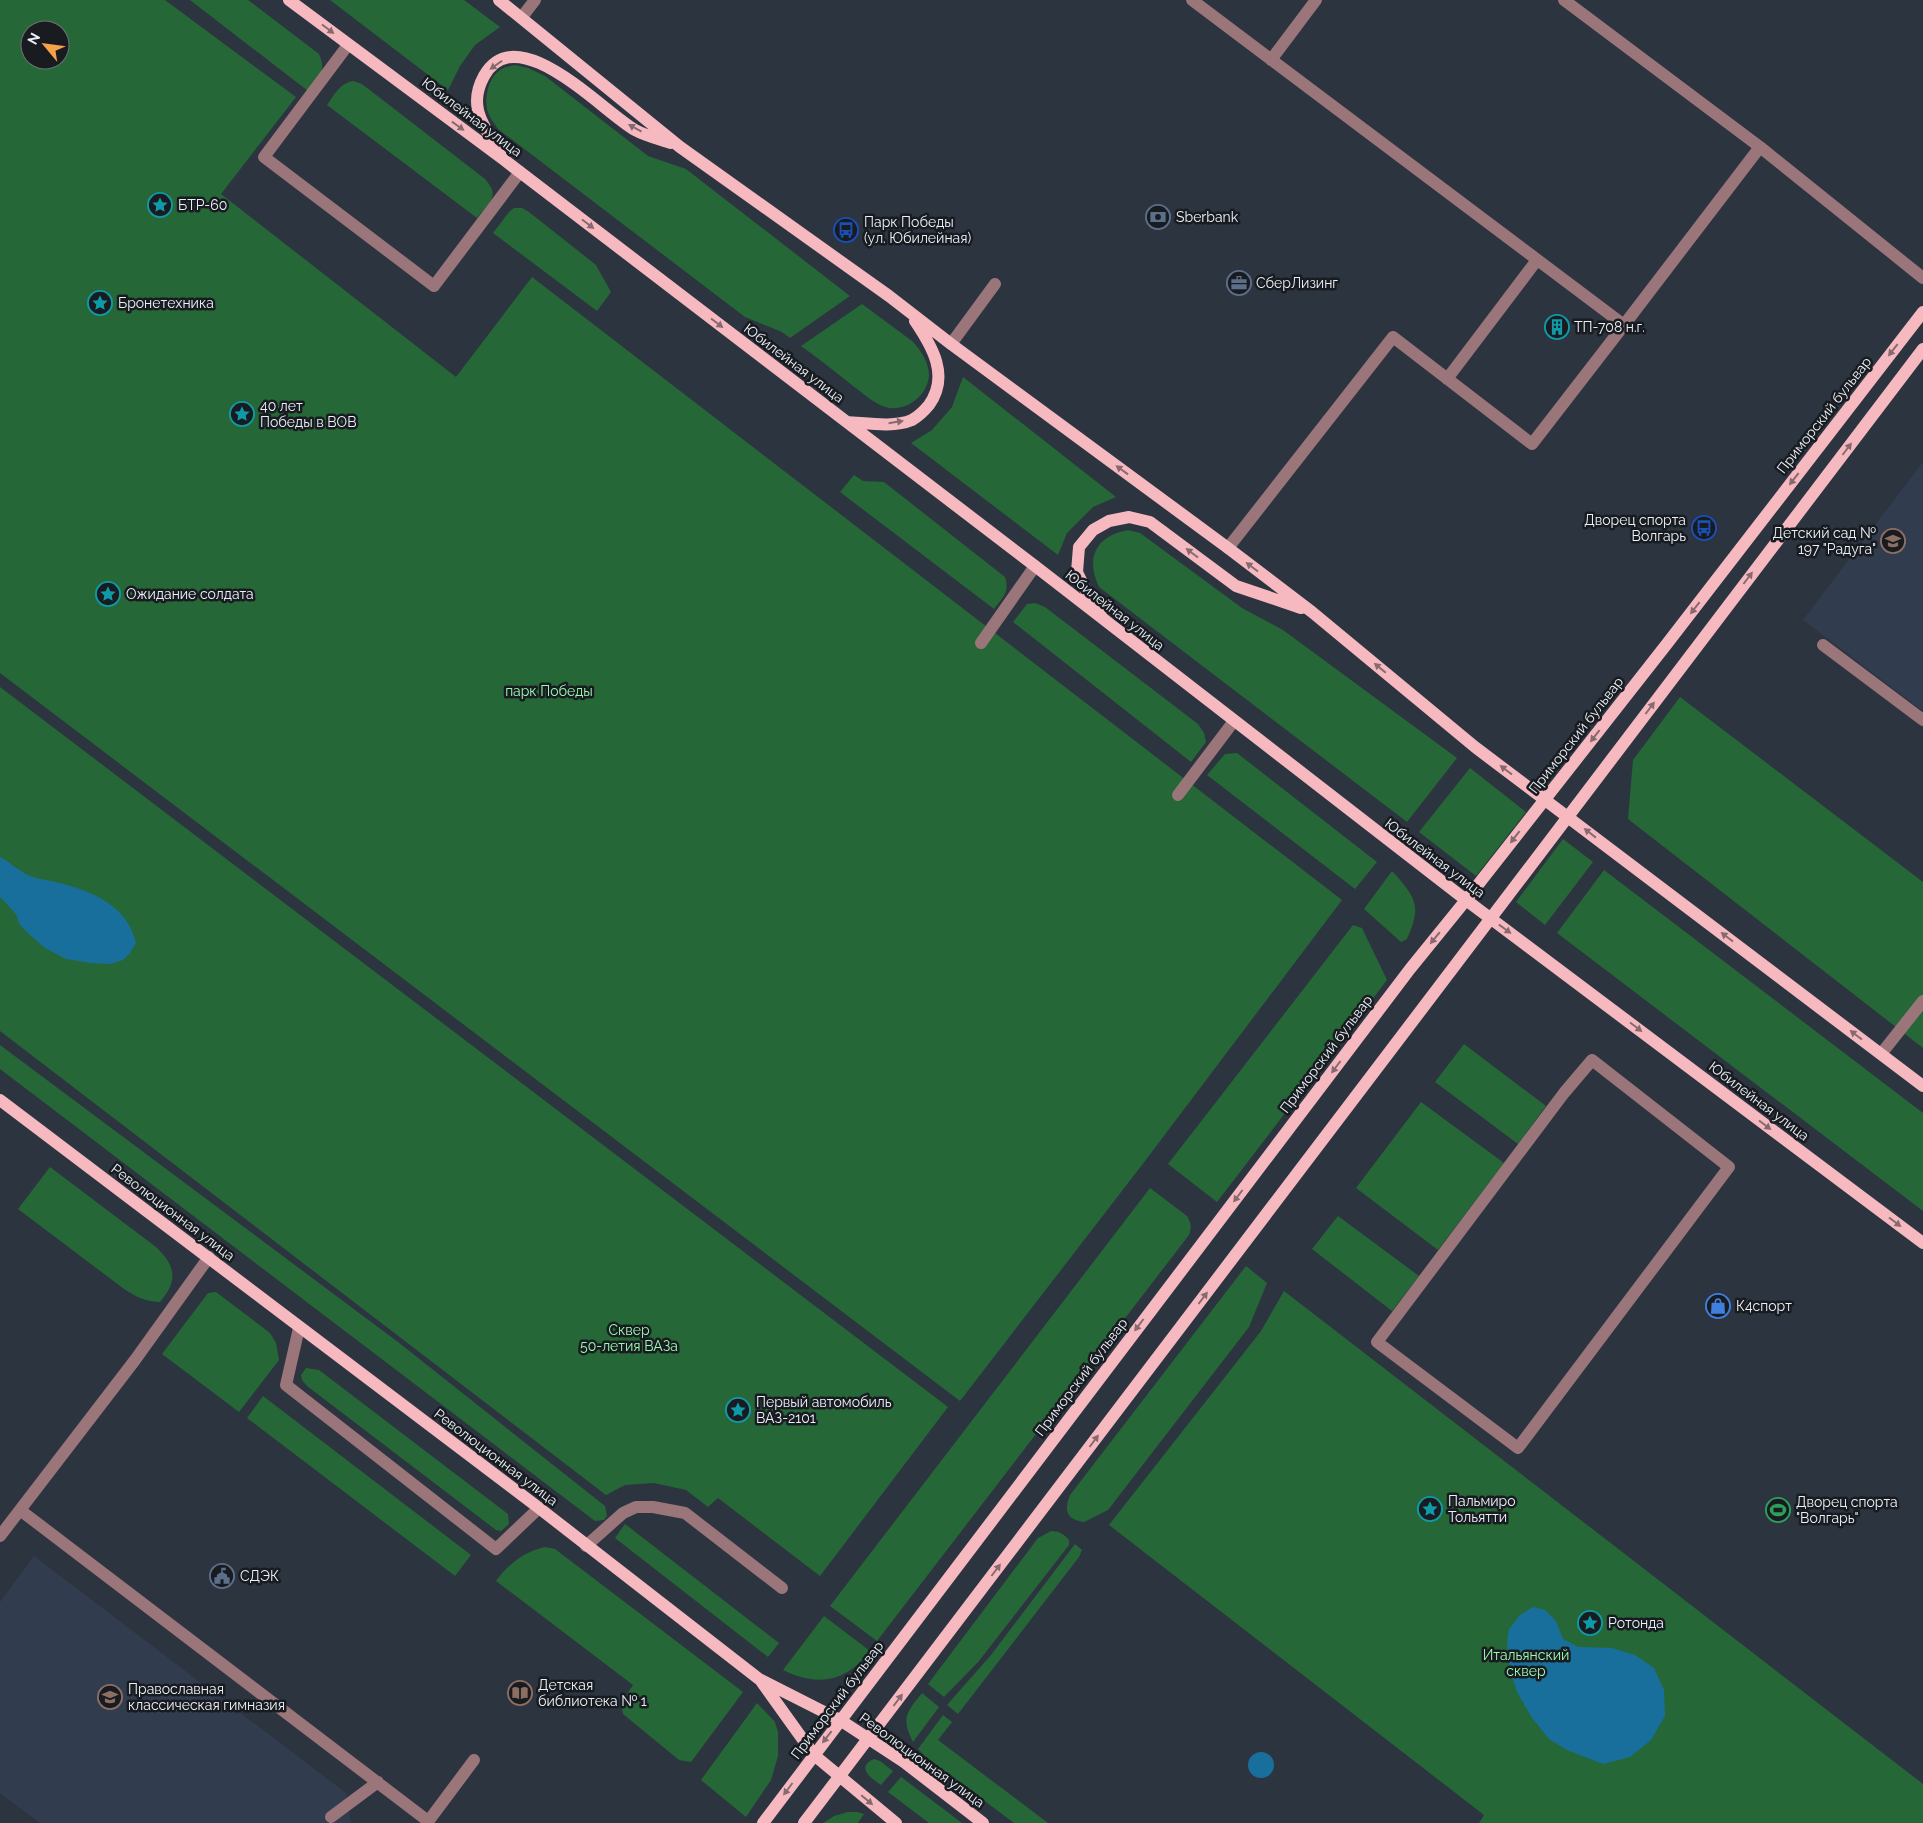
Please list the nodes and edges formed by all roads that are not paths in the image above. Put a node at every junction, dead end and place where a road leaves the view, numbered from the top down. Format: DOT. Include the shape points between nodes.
graph roads {
  1 [pos="289,0"];
  2 [pos="499,0"];
  3 [pos="535,0"];
  4 [pos="1192,0"];
  5 [pos="1316,0"];
  6 [pos="1564,0"];
  7 [pos="522,17"];
  8 [pos="348,45"];
  9 [pos="1271,60"];
  10 [pos="680,147"];
  11 [pos="1760,147"];
  12 [pos="503,158"];
  13 [pos="520,172"];
  14 [pos="1537,260"];
  15 [pos="1923,278"];
  16 [pos="995,284"];
  17 [pos="1923,312"];
  18 [pos="910,313"];
  19 [pos="1624,324"];
  20 [pos="951,344"];
  21 [pos="1923,349"];
  22 [pos="1447,379"];
  23 [pos="847,422"];
  24 [pos="1228,548"];
  25 [pos="1036,566"];
  26 [pos="1312,612"];
  27 [pos="1114,628"];
  28 [pos="981,643"];
  29 [pos="1824,646"];
  30 [pos="1923,720"];
  31 [pos="1234,721"];
  32 [pos="1178,795"];
  33 [pos="1545,799"];
  34 [pos="1568,816"];
  35 [pos="1466,900"];
  36 [pos="1490,918"];
  37 [pos="1923,1001"];
  38 [pos="1882,1054"];
  39 [pos="1923,1086"];
  40 [pos="0,1100"];
  41 [pos="1923,1243"];
  42 [pos="209,1258"];
  43 [pos="299,1328"];
  44 [pos="1464,1407"];
  45 [pos="538,1508"];
  46 [pos="20,1510"];
  47 [pos="0,1536"];
  48 [pos="586,1546"];
  49 [pos="782,1588"];
  50 [pos="759,1679"];
  51 [pos="840,1720"];
  52 [pos="868,1738"];
  53 [pos="814,1755"];
  54 [pos="474,1760"];
  55 [pos="839,1776"];
  56 [pos="378,1782"];
  57 [pos="331,1817"];
  58 [pos="428,1822"];
  59 [pos="763,1823"];
  60 [pos="804,1823"];
  61 [pos="896,1823"];
  62 [pos="983,1823"];
  1 -- 8 [label="main road, Юбилейная улица, one-way"];
  2 -- 7 [label="main road"];
  3 -- 7 [label="street"];
  4 -- 9 [label="street"];
  5 -- 9 [label="street"];
  6 -- 11 [label="street"];
  7 -- 10 [label="main road"];
  8 -- 12 [label="main road, Юбилейная улица, one-way"];
  8 -- 13 [label="street" via="264,157 434,286"];
  9 -- 14 [label="street"];
  10 -- 12 [label="main road, one-way" via="635,130 546,65 512,57 487,72 477,97 478,116"];
  10 -- 18 [label="main road"];
  11 -- 15 [label="street"];
  11 -- 19 [label="street"];
  12 -- 13 [label="main road, Юбилейная улица"];
  13 -- 23 [label="main road, Юбилейная улица, one-way"];
  14 -- 19 [label="street"];
  14 -- 22 [label="street"];
  16 -- 20 [label="street"];
  17 -- 33 [label="main road, Приморский бульвар, one-way"];
  18 -- 20 [label="main road"];
  23 -- 18 [label="main road, one-way" via="887,424 911,420 932,401 938,385 939,367 930,344"];
  19 -- 22 [label="street" via="1532,444"];
  24 -- 20 [label="main road, one-way"];
  34 -- 21 [label="main road, one-way"];
  22 -- 24 [label="street" via="1393,337"];
  23 -- 25 [label="main road, Юбилейная улица"];
  26 -- 24 [label="main road, one-way"];
  25 -- 27 [label="main road, Юбилейная улица"];
  25 -- 28 [label="street"];
  26 -- 27 [label="main road, one-way" via="1236,586 1150,522 1128,517 1109,520 1093,530 1079,547 1076,572 1086,593"];
  33 -- 26 [label="main road, one-way" via="1476,747"];
  27 -- 31 [label="main road, Юбилейная улица"];
  29 -- 30 [label="street"];
  31 -- 32 [label="street"];
  31 -- 35 [label="main road, Юбилейная улица"];
  33 -- 34 [label="main road"];
  33 -- 35 [label="main road, Приморский бульвар, one-way"];
  34 -- 36 [label="main road"];
  38 -- 34 [label="main road, one-way"];
  35 -- 36 [label="main road, Юбилейная улица"];
  35 -- 51 [label="main road, Приморский бульвар, one-way" via="1404,977"];
  36 -- 41 [label="main road, Юбилейная улица, one-way"];
  52 -- 36 [label="main road, one-way"];
  37 -- 38 [label="street"];
  38 -- 39 [label="main road"];
  40 -- 42 [label="main road, Революционная улица"];
  42 -- 43 [label="main road, Революционная улица"];
  42 -- 46 [label="street"];
  43 -- 45 [label="main road, Революционная улица"];
  43 -- 45 [label="street" via="286,1385 496,1549"];
  44 -- 44 [label="street" via="1376,1342 1592,1060 1729,1167 1518,1448"];
  45 -- 48 [label="main road, Революционная улица"];
  46 -- 47 [label="street"];
  46 -- 56 [label="street"];
  48 -- 49 [label="street" via="623,1513 636,1508 653,1507 684,1513"];
  48 -- 50 [label="main road, Революционная улица"];
  50 -- 51 [label="main road, Революционная улица"];
  50 -- 53 [label="main road"];
  51 -- 52 [label="main road, Революционная улица"];
  51 -- 53 [label="main road, Приморский бульвар, one-way"];
  52 -- 55 [label="main road"];
  52 -- 62 [label="main road, Революционная улица"];
  53 -- 55 [label="main road"];
  53 -- 59 [label="main road, Приморский бульвар, one-way"];
  54 -- 58 [label="street"];
  55 -- 60 [label="main road"];
  55 -- 61 [label="main road, one-way"];
  56 -- 57 [label="street"];
  56 -- 58 [label="street"];
}
